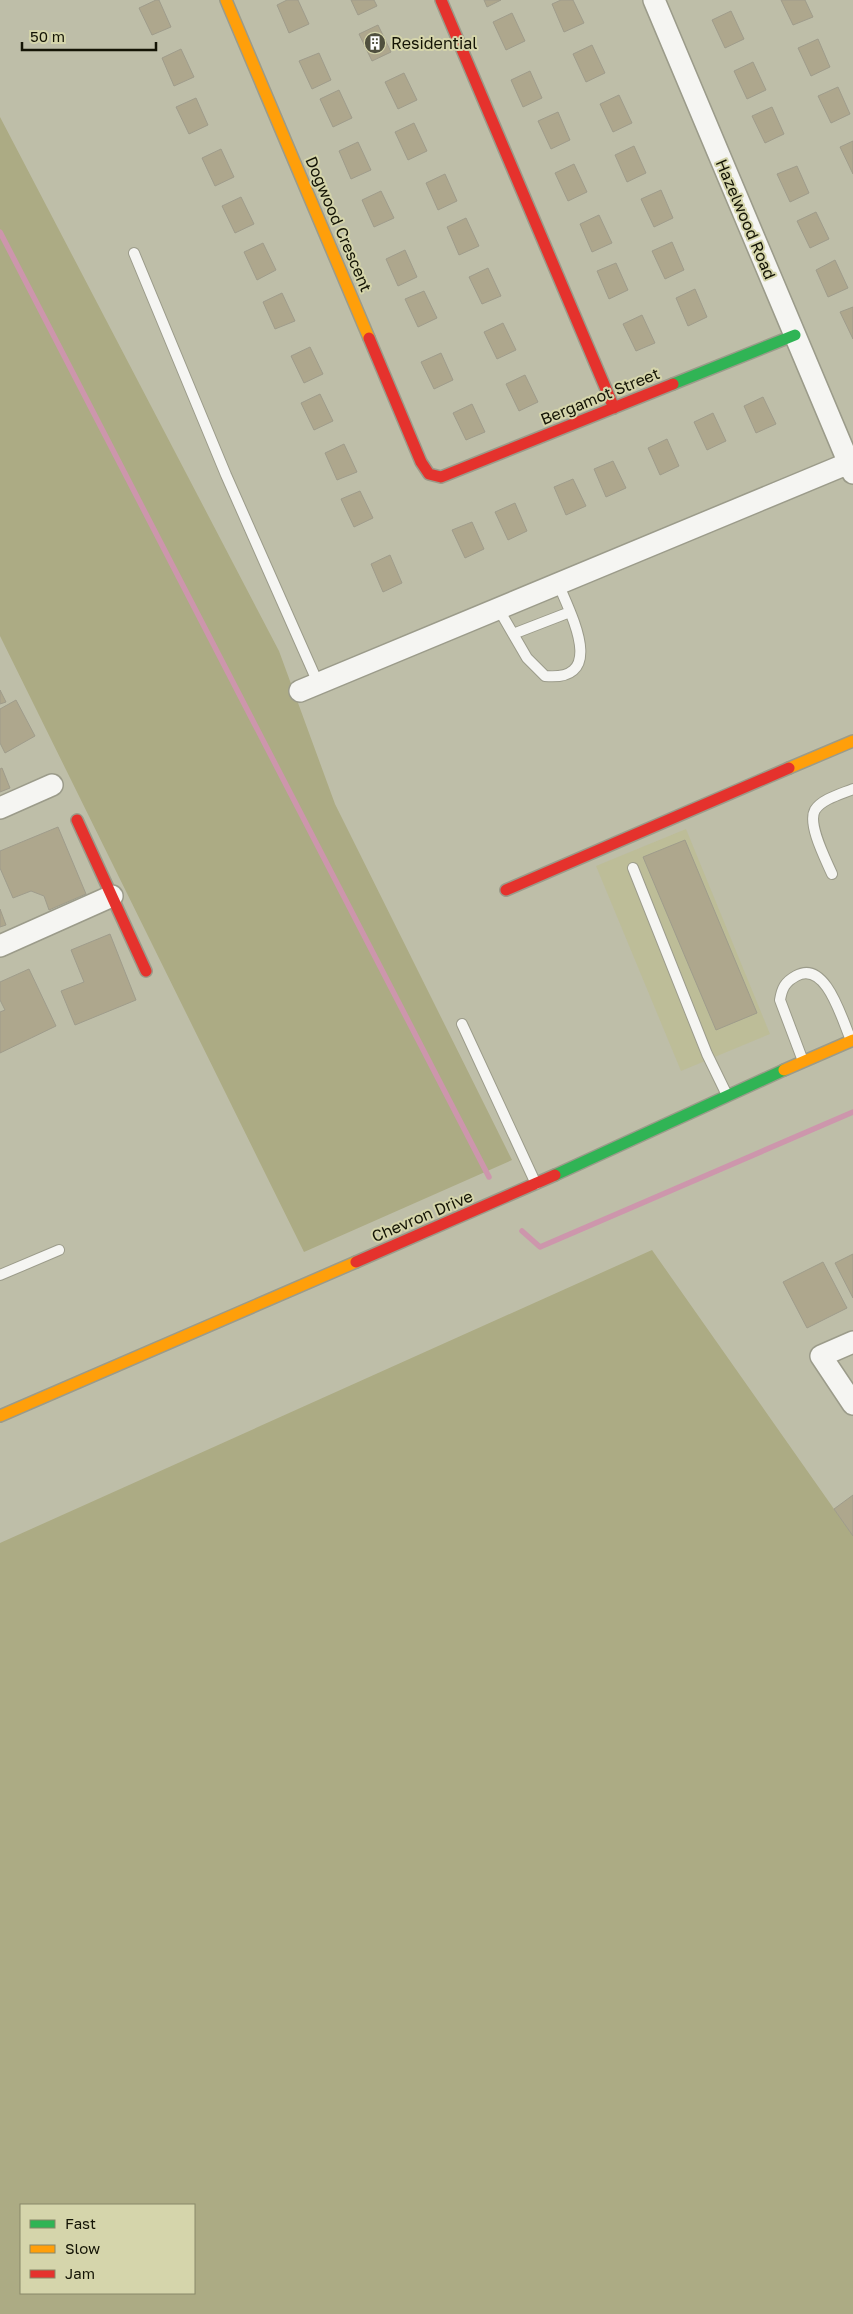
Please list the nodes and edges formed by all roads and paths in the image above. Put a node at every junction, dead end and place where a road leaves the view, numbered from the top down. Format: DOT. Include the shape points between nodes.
graph roads {
  1 [pos="226,0"];
  2 [pos="440,0"];
  3 [pos="654,0"];
  4 [pos="134,253"];
  5 [pos="795,335"];
  6 [pos="614,408"];
  7 [pos="421,462"];
  8 [pos="851,468"];
  9 [pos="558,583"];
  10 [pos="498,608"];
  11 [pos="570,612"];
  12 [pos="514,634"];
  13 [pos="309,687"];
  14 [pos="853,741"];
  15 [pos="52,785"];
  16 [pos="853,789"];
  17 [pos="0,808"];
  18 [pos="77,820"];
  19 [pos="633,868"];
  20 [pos="832,874"];
  21 [pos="506,890"];
  22 [pos="112,896"];
  23 [pos="0,946"];
  24 [pos="146,971"];
  25 [pos="462,1024"];
  26 [pos="852,1040"];
  27 [pos="804,1062"];
  28 [pos="727,1095"];
  29 [pos="536,1184"];
  30 [pos="59,1250"];
  31 [pos="0,1275"];
  32 [pos="853,1342"];
  33 [pos="853,1404"];
  34 [pos="0,1416"];
  1 -- 7 [label="street, Dogwood Crescent"];
  2 -- 6 [label="street"];
  3 -- 5 [label="street, Hazelwood Road"];
  4 -- 13 [label="lane"];
  5 -- 6 [label="street, Bergamot Street"];
  5 -- 8 [label="street, Hazelwood Road"];
  6 -- 7 [label="street, Bergamot Street" via="441,477 429,474"];
  8 -- 9 [label="street"];
  9 -- 10 [label="street"];
  9 -- 11 [label="lane"];
  10 -- 12 [label="lane"];
  10 -- 13 [label="street"];
  11 -- 12 [label="lane"];
  11 -- 12 [label="lane" via="581,655 580,663 573,672 557,677 545,676 528,658"];
  14 -- 21 [label="street"];
  15 -- 17 [label="street"];
  16 -- 20 [label="lane" via="823,803 814,811 818,843"];
  18 -- 22 [label="street"];
  19 -- 28 [label="lane" via="707,1054"];
  22 -- 23 [label="street"];
  22 -- 24 [label="street"];
  25 -- 29 [label="lane"];
  26 -- 27 [label="street, Chevron Drive"];
  26 -- 27 [label="lane" via="826,984 816,974 802,972 786,981 780,1000"];
  27 -- 28 [label="street, Chevron Drive"];
  28 -- 29 [label="street, Chevron Drive"];
  29 -- 34 [label="street, Chevron Drive"];
  30 -- 31 [label="lane"];
  32 -- 33 [label="street" via="821,1356"];
}
